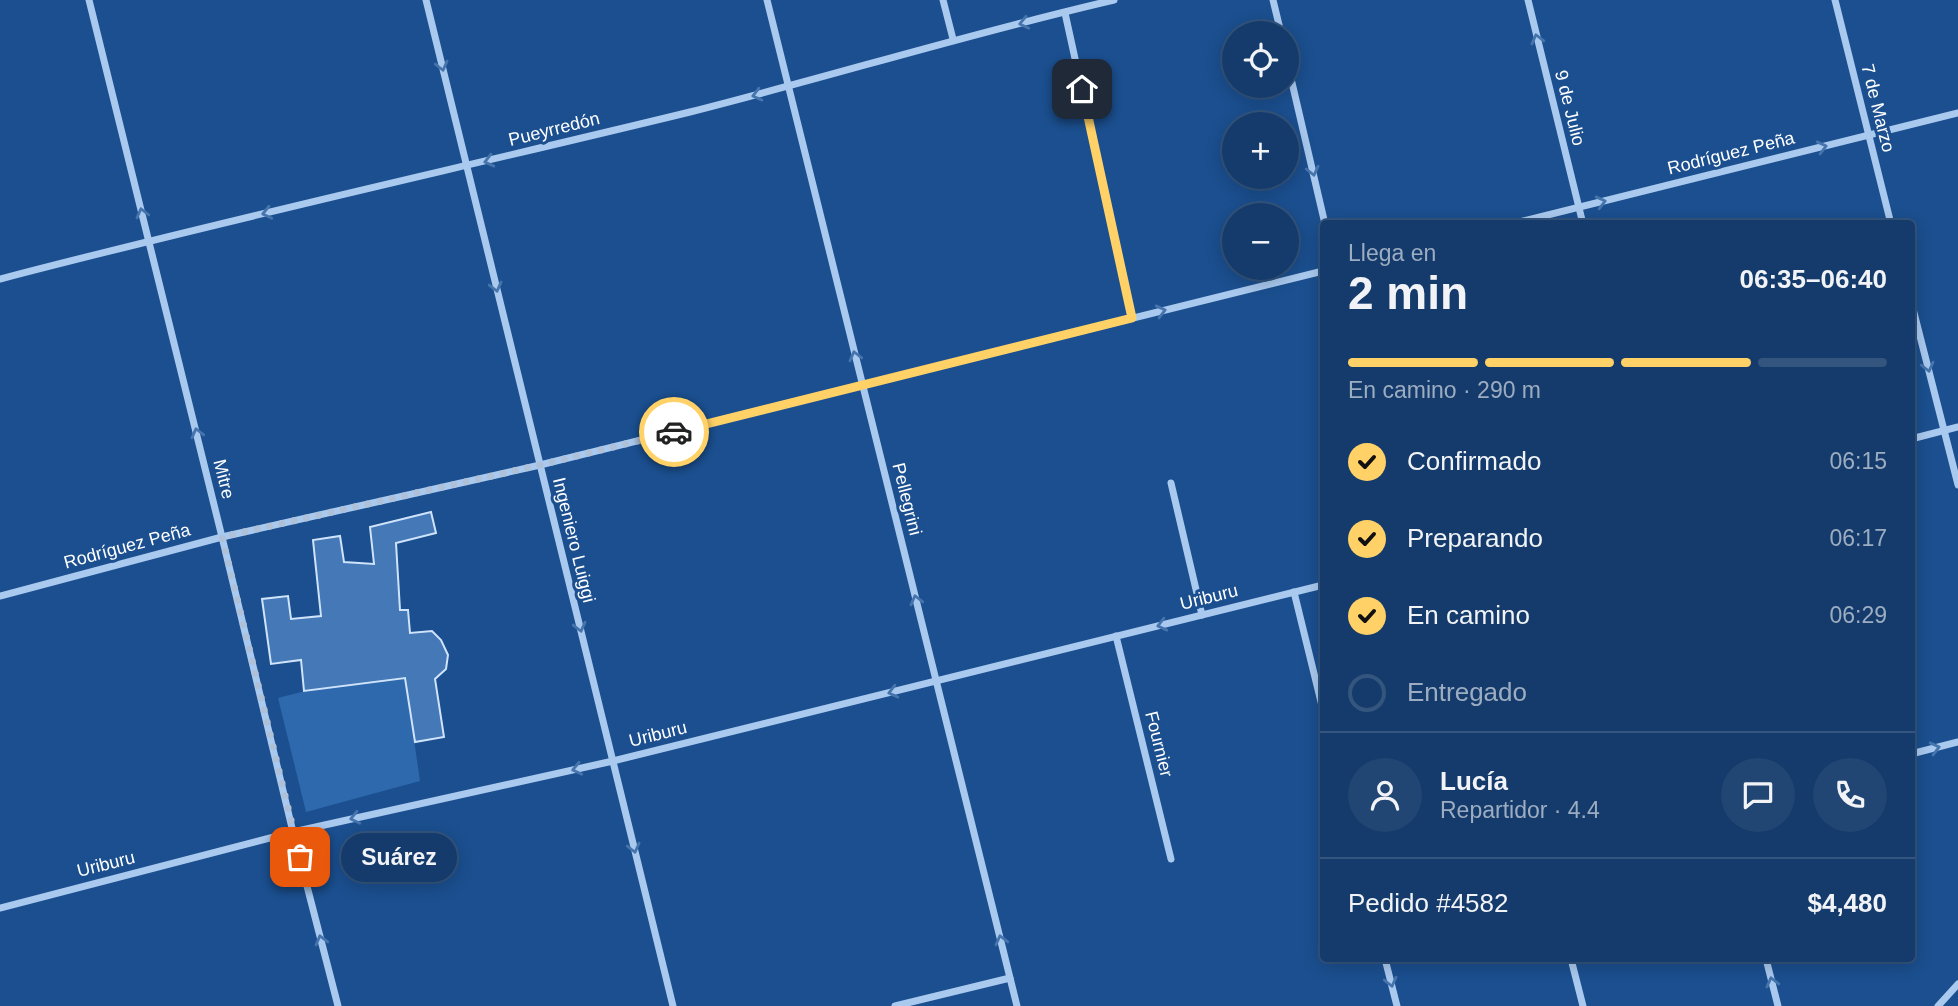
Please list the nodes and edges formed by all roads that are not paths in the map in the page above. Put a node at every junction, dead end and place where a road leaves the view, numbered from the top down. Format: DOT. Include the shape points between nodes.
graph roads {
  1 [pos="89,0"];
  2 [pos="426,0"];
  3 [pos="767,0"];
  4 [pos="943,0"];
  5 [pos="1110,0"];
  6 [pos="1273,0"];
  7 [pos="1528,0"];
  8 [pos="1835,0"];
  9 [pos="1065,13"];
  10 [pos="1278,21"];
  11 [pos="953,39"];
  12 [pos="789,87"];
  13 [pos="1296,98"];
  14 [pos="1958,113"];
  15 [pos="1869,135"];
  16 [pos="467,167"];
  17 [pos="1578,207"];
  18 [pos="1324,220"];
  19 [pos="1527,220"];
  20 [pos="1582,220"];
  21 [pos="1890,220"];
  22 [pos="149,240"];
  23 [pos="1320,272"];
  24 [pos="0,279"];
  25 [pos="1915,317"];
  26 [pos="1132,318"];
  27 [pos="863,385"];
  28 [pos="1958,427"];
  29 [pos="1944,431"];
  30 [pos="1915,438"];
  31 [pos="540,465"];
  32 [pos="1171,483"];
  33 [pos="1958,485"];
  34 [pos="222,537"];
  35 [pos="1320,586"];
  36 [pos="1294,592"];
  37 [pos="0,596"];
  38 [pos="1202,615"];
  39 [pos="1116,636"];
  40 [pos="936,681"];
  41 [pos="1320,698"];
  42 [pos="1958,742"];
  43 [pos="1915,753"];
  44 [pos="613,761"];
  45 [pos="293,832"];
  46 [pos="1171,859"];
  47 [pos="0,908"];
  48 [pos="1386,962"];
  49 [pos="1572,962"];
  50 [pos="1767,962"];
  51 [pos="1010,978"];
  52 [pos="1958,984"];
  53 [pos="338,1006"];
  54 [pos="673,1006"];
  55 [pos="895,1006"];
  56 [pos="1017,1006"];
  57 [pos="1397,1006"];
  58 [pos="1583,1006"];
  59 [pos="1778,1006"];
  60 [pos="1938,1006"];
  22 -- 1 [label="street, Mitre, one-way"];
  2 -- 16 [label="street, Ingeniero Luiggi, one-way"];
  3 -- 12 [label="street, Pellegrini"];
  4 -- 11 [label="street"];
  5 -- 9 [label="street, Pueyrredón"];
  6 -- 10 [label="street"];
  17 -- 7 [label="street, 9 de Julio, one-way"];
  8 -- 15 [label="street, 7 de Marzo"];
  9 -- 11 [label="street, Pueyrredón, one-way"];
  9 -- 26 [label="street"];
  11 -- 12 [label="street, Pueyrredón"];
  12 -- 16 [label="street, Pueyrredón, one-way"];
  27 -- 12 [label="street, Pellegrini, one-way"];
  13 -- 18 [label="street, one-way"];
  14 -- 15 [label="street, Rodríguez Peña"];
  17 -- 15 [label="street, Rodríguez Peña, one-way"];
  15 -- 21 [label="street, 7 de Marzo"];
  16 -- 22 [label="street, Pueyrredón, one-way"];
  16 -- 31 [label="street, Ingeniero Luiggi, one-way"];
  17 -- 19 [label="street, Rodríguez Peña"];
  17 -- 20 [label="street, 9 de Julio"];
  22 -- 24 [label="street, Pueyrredón"];
  34 -- 22 [label="street, Mitre, one-way"];
  26 -- 23 [label="street, Rodríguez Peña, one-way"];
  25 -- 29 [label="street, one-way"];
  26 -- 27 [label="street, Rodríguez Peña"];
  27 -- 31 [label="street, Rodríguez Peña"];
  40 -- 27 [label="street, Pellegrini, one-way"];
  28 -- 29 [label="street"];
  29 -- 30 [label="street"];
  29 -- 33 [label="street"];
  31 -- 34 [label="street, Rodríguez Peña"];
  31 -- 44 [label="street, Ingeniero Luiggi, one-way"];
  32 -- 38 [label="street"];
  34 -- 37 [label="street, Rodríguez Peña"];
  34 -- 45 [label="street, Mitre"];
  35 -- 36 [label="street, Uriburu"];
  36 -- 38 [label="street, Uriburu"];
  36 -- 41 [label="street"];
  38 -- 39 [label="street, Uriburu, one-way"];
  39 -- 40 [label="street, Uriburu"];
  39 -- 46 [label="street, Fournier"];
  40 -- 44 [label="street, Uriburu, one-way"];
  51 -- 40 [label="street, Pellegrini, one-way"];
  43 -- 42 [label="street, one-way"];
  44 -- 45 [label="street, Uriburu, one-way"];
  44 -- 54 [label="street, Ingeniero Luiggi, one-way"];
  45 -- 47 [label="street, Uriburu"];
  53 -- 45 [label="street, Mitre, one-way"];
  48 -- 57 [label="street, one-way"];
  49 -- 58 [label="street"];
  59 -- 50 [label="street, one-way"];
  51 -- 55 [label="street"];
  51 -- 56 [label="street, Pellegrini"];
  52 -- 60 [label="street"];
}
